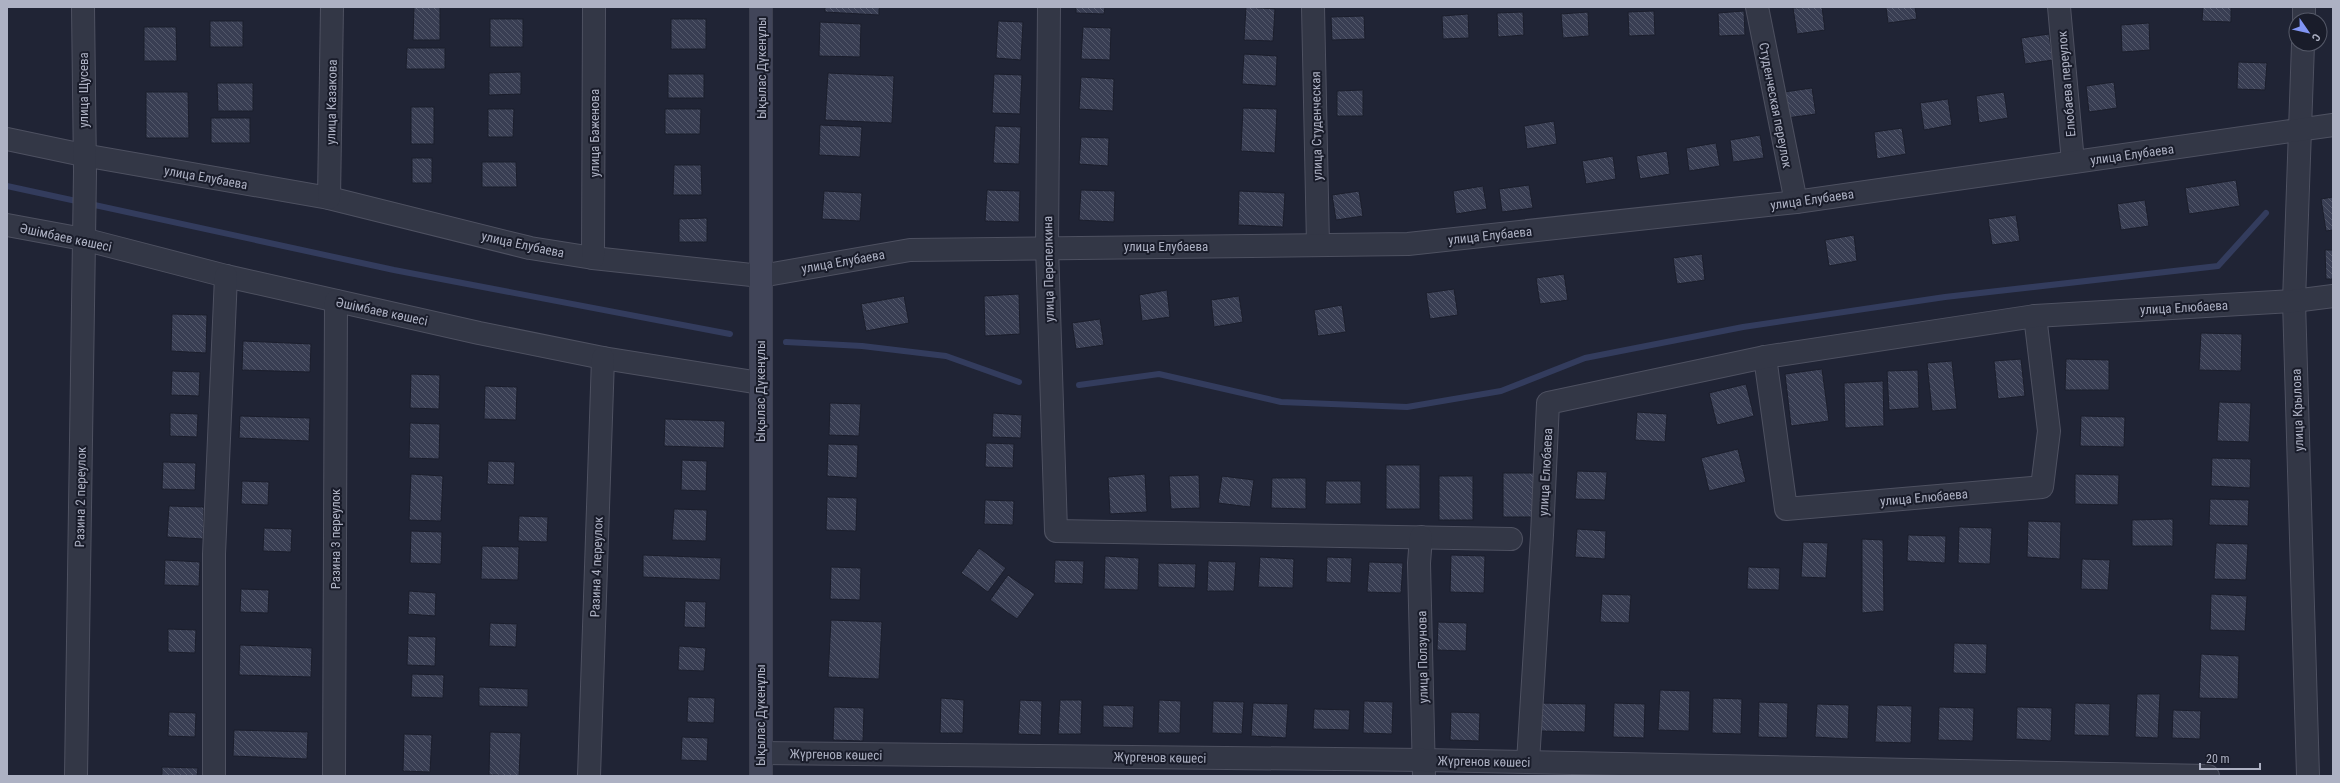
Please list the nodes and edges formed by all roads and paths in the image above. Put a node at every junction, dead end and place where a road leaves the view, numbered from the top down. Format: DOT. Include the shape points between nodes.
graph roads {
  1 [pos="83,7"];
  2 [pos="332,7"];
  3 [pos="594,7"];
  4 [pos="761,7"];
  5 [pos="1049,7"];
  6 [pos="1313,7"];
  7 [pos="1757,7"];
  8 [pos="2059,7"];
  9 [pos="2303,52"];
  10 [pos="2333,125"];
  11 [pos="2299,130"];
  12 [pos="7,140"];
  13 [pos="2073,162"];
  14 [pos="84,164"];
  15 [pos="329,198"];
  16 [pos="1796,202"];
  17 [pos="7,225"];
  18 [pos="83,229"];
  19 [pos="1318,245"];
  20 [pos="1047,247"];
  21 [pos="594,258"];
  22 [pos="226,276"];
  23 [pos="761,276"];
  24 [pos="2333,296"];
  25 [pos="336,301"];
  26 [pos="2294,301"];
  27 [pos="2035,316"];
  28 [pos="1765,357"];
  29 [pos="603,358"];
  30 [pos="760,383"];
  31 [pos="1421,537"];
  32 [pos="1511,539"];
  33 [pos="761,753"];
  34 [pos="1528,762"];
  35 [pos="1424,768"];
  36 [pos="76,776"];
  37 [pos="214,776"];
  38 [pos="334,776"];
  39 [pos="589,776"];
  40 [pos="761,776"];
  41 [pos="2208,776"];
  42 [pos="2308,776"];
  1 -- 14 [label="street, улица Щусева"];
  2 -- 15 [label="street, улица Казакова"];
  3 -- 21 [label="street, улица Баженова"];
  4 -- 23 [label="street, Ықылас Дүкенұлы"];
  5 -- 20 [label="street, улица Перепелкина"];
  6 -- 19 [label="street, улица Студенческая"];
  7 -- 16 [label="street, Студенческая переулок"];
  8 -- 13 [label="street, Елюбаева переулок"];
  9 -- 11 [label="street, улица Крылова"];
  10 -- 11 [label="street, улица Елубаева"];
  11 -- 13 [label="street, улица Елубаева"];
  11 -- 26 [label="street, улица Крылова"];
  12 -- 14 [label="street, улица Елубаева"];
  13 -- 16 [label="street, улица Елубаева"];
  14 -- 15 [label="street, улица Елубаева"];
  14 -- 18 [label="street, улица Щусева"];
  15 -- 21 [label="street, улица Елубаева" via="530,248"];
  16 -- 19 [label="street, улица Елубаева" via="1408,244"];
  17 -- 18 [label="street, Әшімбаев көшесі"];
  18 -- 22 [label="street, Әшімбаев көшесі"];
  18 -- 36 [label="street, Разина 2 переулок"];
  19 -- 20 [label="street, улица Елубаева"];
  20 -- 23 [label="street, улица Елубаева" via="910,250"];
  20 -- 31 [label="street, улица Перепелкина" via="1056,531"];
  21 -- 23 [label="street, улица Елубаева"];
  22 -- 25 [label="street, Әшімбаев көшесі"];
  22 -- 37 [label="street" via="214,554"];
  23 -- 30 [label="street, Ықылас Дүкенұлы"];
  24 -- 26 [label="street, улица Елюбаева"];
  25 -- 29 [label="street, Әшімбаев көшесі"];
  25 -- 38 [label="street, Разина 3 переулок"];
  26 -- 27 [label="street, улица Елюбаева"];
  26 -- 42 [label="street, улица Крылова"];
  27 -- 28 [label="street, улица Елюбаева"];
  27 -- 28 [label="street, улица Елюбаева" via="2049,431 2042,487 1786,509"];
  28 -- 34 [label="street, улица Елюбаева" via="1548,403"];
  29 -- 30 [label="street, Әшімбаев көшесі"];
  29 -- 39 [label="street, Разина 4 переулок"];
  30 -- 33 [label="street, Ықылас Дүкенұлы"];
  31 -- 32 [label="street"];
  31 -- 35 [label="street, улица Ползунова"];
  33 -- 35 [label="street, Жүргенов көшесі"];
  33 -- 40 [label="street, Ықылас Дүкенұлы"];
  34 -- 35 [label="street, Жүргенов көшесі"];
  34 -- 41 [label="street, Жүргенов көшесі"];
}
